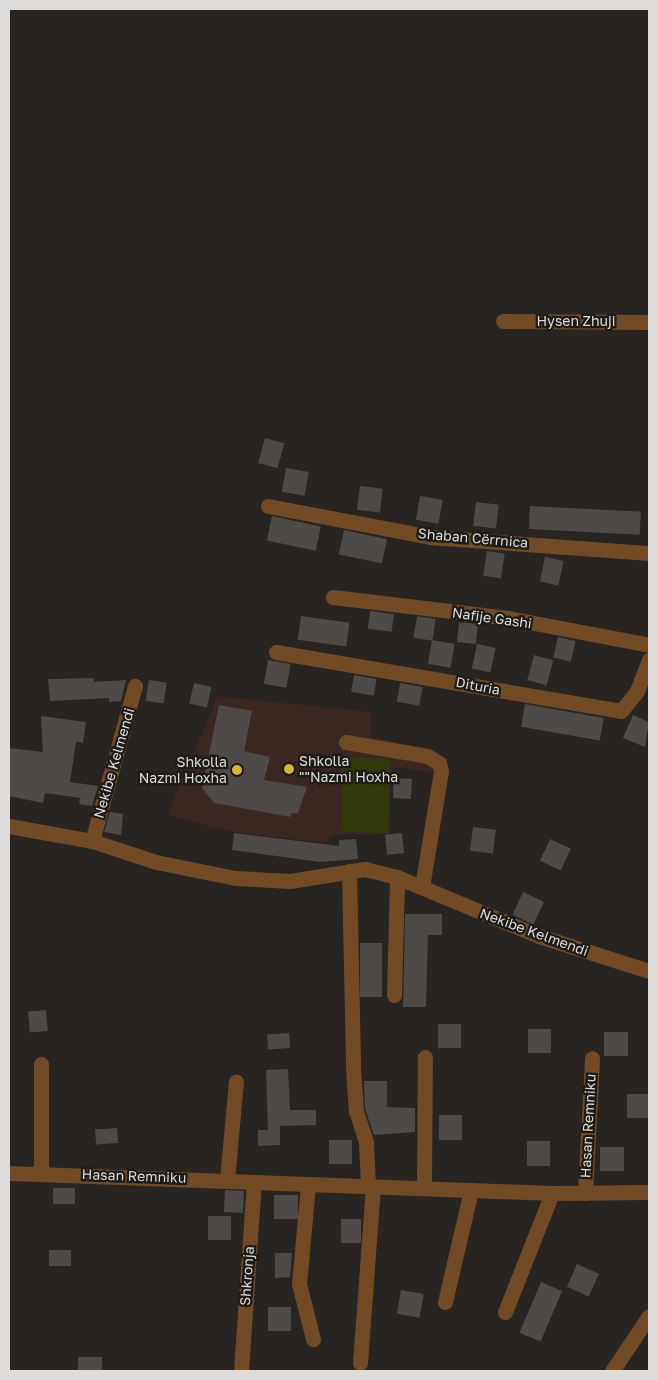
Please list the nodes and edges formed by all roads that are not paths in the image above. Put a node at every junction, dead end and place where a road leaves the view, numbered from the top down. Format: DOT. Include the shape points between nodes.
graph roads {
  1 [pos="503,321"];
  2 [pos="649,322"];
  3 [pos="268,506"];
  4 [pos="649,553"];
  5 [pos="333,598"];
  6 [pos="649,645"];
  7 [pos="276,652"];
  8 [pos="649,659"];
  9 [pos="135,686"];
  10 [pos="346,742"];
  11 [pos="9,826"];
  12 [pos="92,841"];
  13 [pos="349,870"];
  14 [pos="397,877"];
  15 [pos="422,887"];
  16 [pos="649,971"];
  17 [pos="394,995"];
  18 [pos="425,1057"];
  19 [pos="592,1058"];
  20 [pos="41,1064"];
  21 [pos="236,1081"];
  22 [pos="9,1173"];
  23 [pos="41,1173"];
  24 [pos="9,1178"];
  25 [pos="227,1180"];
  26 [pos="254,1182"];
  27 [pos="308,1185"];
  28 [pos="370,1186"];
  29 [pos="424,1186"];
  30 [pos="471,1190"];
  31 [pos="649,1192"];
  32 [pos="552,1193"];
  33 [pos="585,1193"];
  34 [pos="445,1302"];
  35 [pos="505,1312"];
  36 [pos="649,1316"];
  37 [pos="313,1340"];
  38 [pos="360,1363"];
  39 [pos="241,1371"];
  40 [pos="612,1371"];
  1 -- 2 [label="street, Hysen Zhuji"];
  3 -- 4 [label="street, Shaban Cërrnica" via="430,537"];
  5 -- 6 [label="street, Nafije Gashi" via="508,618"];
  7 -- 8 [label="street, Dituria" via="621,711 637,691"];
  9 -- 12 [label="street, Nekibe Kelmendi"];
  10 -- 15 [label="street" via="427,756 439,762 441,771"];
  11 -- 12 [label="street, Nekibe Kelmendi"];
  12 -- 13 [label="street, Nekibe Kelmendi" via="156,862 235,878 290,881"];
  13 -- 14 [label="street, Nekibe Kelmendi"];
  13 -- 28 [label="street" via="353,1068 356,1111 366,1142"];
  14 -- 15 [label="street, Nekibe Kelmendi"];
  14 -- 17 [label="street"];
  15 -- 16 [label="street, Nekibe Kelmendi" via="540,936"];
  18 -- 29 [label="street"];
  19 -- 33 [label="street, Hasan Remniku"];
  20 -- 23 [label="street"];
  21 -- 25 [label="street"];
  22 -- 23 [label="street, Hasan Remniku"];
  22 -- 24 [label="street, Hasan Remniku"];
  23 -- 25 [label="street, Hasan Remniku"];
  25 -- 26 [label="street, Hasan Remniku"];
  26 -- 27 [label="street, Hasan Remniku"];
  26 -- 39 [label="street, Shkronja"];
  27 -- 28 [label="street, Hasan Remniku"];
  27 -- 37 [label="street" via="299,1284"];
  28 -- 29 [label="street, Hasan Remniku"];
  28 -- 38 [label="street"];
  29 -- 30 [label="street, Hasan Remniku"];
  30 -- 32 [label="street, Hasan Remniku"];
  30 -- 34 [label="street"];
  31 -- 33 [label="street, Hasan Remniku"];
  32 -- 33 [label="street, Hasan Remniku"];
  32 -- 35 [label="street"];
  36 -- 40 [label="street"];
}
